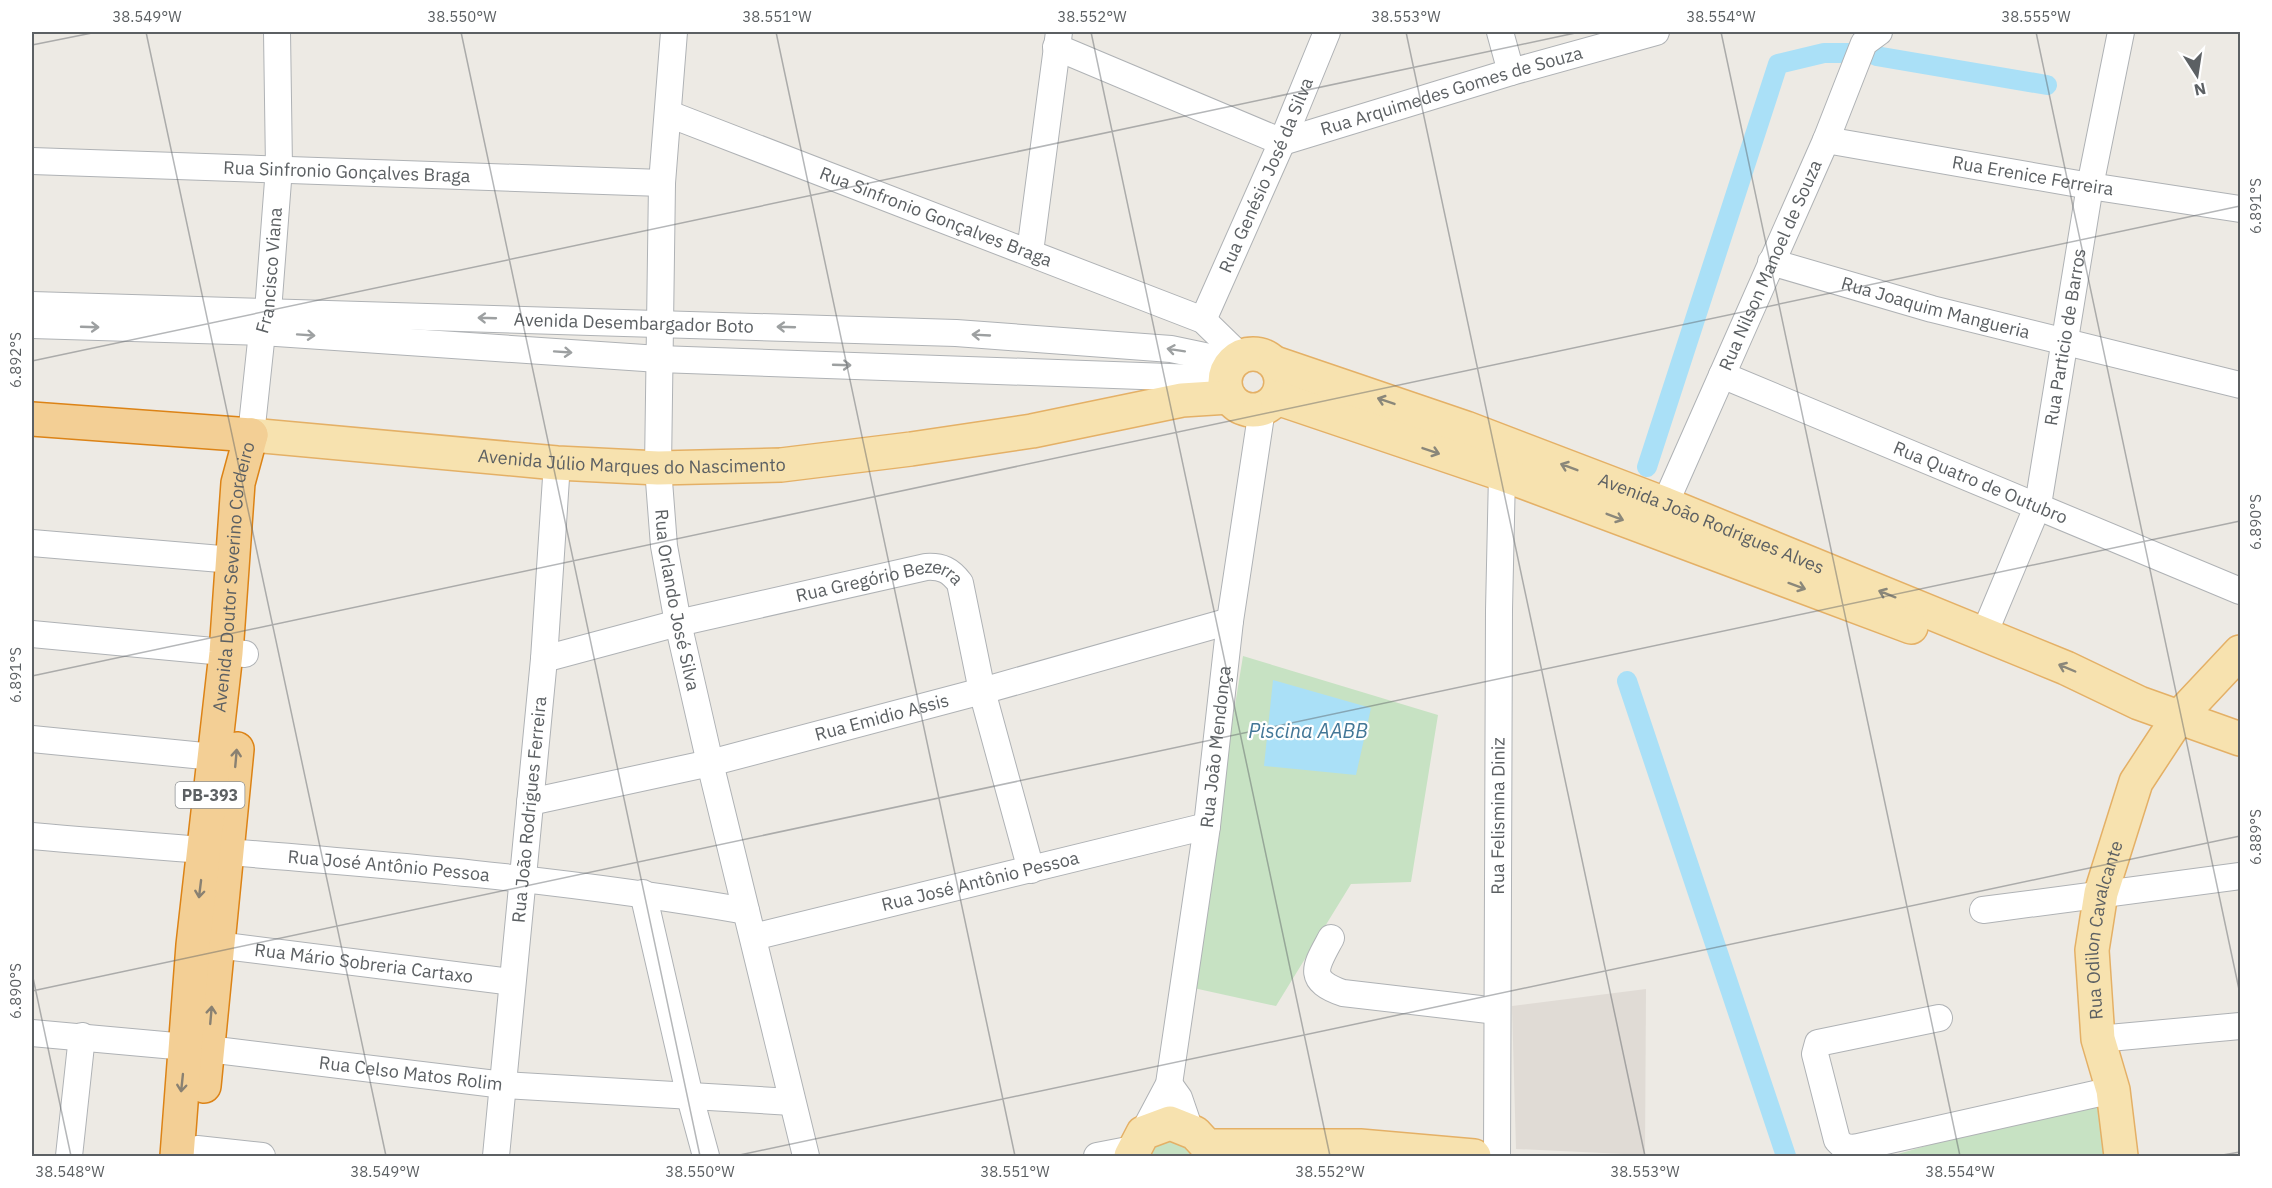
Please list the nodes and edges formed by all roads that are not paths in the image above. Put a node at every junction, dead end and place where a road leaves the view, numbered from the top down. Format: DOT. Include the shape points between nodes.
graph roads {
  1 [pos="277,32"];
  2 [pos="674,32"];
  3 [pos="1327,32"];
  4 [pos="1500,32"];
  5 [pos="1646,32"];
  6 [pos="2121,32"];
  7 [pos="1870,35"];
  8 [pos="1057,39"];
  9 [pos="1511,72"];
  10 [pos="669,114"];
  11 [pos="1826,140"];
  12 [pos="1282,142"];
  13 [pos="32,161"];
  14 [pos="279,168"];
  15 [pos="662,183"];
  16 [pos="2090,186"];
  17 [pos="2241,209"];
  18 [pos="1030,252"];
  19 [pos="1771,262"];
  20 [pos="32,304"];
  21 [pos="1203,320"];
  22 [pos="265,321"];
  23 [pos="661,323"];
  24 [pos="32,325"];
  25 [pos="1056,339"];
  26 [pos="2065,343"];
  27 [pos="659,359"];
  28 [pos="1275,363"];
  29 [pos="1055,373"];
  30 [pos="1232,374"];
  31 [pos="1722,375"];
  32 [pos="2241,385"];
  33 [pos="1269,403"];
  34 [pos="32,418"];
  35 [pos="251,435"];
  36 [pos="557,463"];
  37 [pos="658,468"];
  38 [pos="1502,474"];
  39 [pos="1665,504"];
  40 [pos="2038,505"];
  41 [pos="32,543"];
  42 [pos="233,560"];
  43 [pos="2241,591"];
  44 [pos="1230,621"];
  45 [pos="678,623"];
  46 [pos="1984,633"];
  47 [pos="32,634"];
  48 [pos="2241,652"];
  49 [pos="235,653"];
  50 [pos="544,659"];
  51 [pos="982,691"];
  52 [pos="2139,703"];
  53 [pos="2178,718"];
  54 [pos="32,739"];
  55 [pos="2241,740"];
  56 [pos="214,757"];
  57 [pos="710,763"];
  58 [pos="530,802"];
  59 [pos="1207,826"];
  60 [pos="32,836"];
  61 [pos="217,851"];
  62 [pos="1031,870"];
  63 [pos="2241,876"];
  64 [pos="522,879"];
  65 [pos="643,893"];
  66 [pos="2101,893"];
  67 [pos="1983,910"];
  68 [pos="746,911"];
  69 [pos="753,937"];
  70 [pos="1331,938"];
  71 [pos="217,945"];
  72 [pos="512,982"];
  73 [pos="1497,1011"];
  74 [pos="1939,1018"];
  75 [pos="2241,1026"];
  76 [pos="32,1033"];
  77 [pos="82,1036"];
  78 [pos="2098,1039"];
  79 [pos="197,1048"];
  80 [pos="1169,1084"];
  81 [pos="504,1085"];
  82 [pos="2113,1090"];
  83 [pos="690,1097"];
  84 [pos="792,1102"];
  85 [pos="1203,1144"];
  86 [pos="1136,1146"];
  87 [pos="190,1154"];
  88 [pos="69,1156"];
  89 [pos="262,1156"];
  90 [pos="496,1156"];
  91 [pos="706,1156"];
  92 [pos="806,1156"];
  93 [pos="1097,1156"];
  94 [pos="1474,1156"];
  95 [pos="1497,1156"];
  96 [pos="2121,1156"];
  1 -- 14 [label="street, Francisco Viana"];
  2 -- 10 [label="street, Rua Orlando José Silva"];
  3 -- 12 [label="street, Rua Genésio José da Silva"];
  4 -- 9 [label="street"];
  5 -- 9 [label="street, Rua Arquimedes Gomes de Souza"];
  6 -- 16 [label="street, Rua Particio de Barros"];
  7 -- 11 [label="street, Rua Nilson Manoel de Souza"];
  8 -- 12 [label="street"];
  8 -- 18 [label="street"];
  9 -- 12 [label="street, Rua Arquimedes Gomes de Souza"];
  10 -- 15 [label="street, Rua Orlando José Silva"];
  10 -- 18 [label="street, Rua Sinfronio Gonçalves Braga"];
  11 -- 16 [label="street, Rua Erenice Ferreira"];
  11 -- 19 [label="street, Rua Nilson Manoel de Souza"];
  12 -- 21 [label="street, Rua Genésio José da Silva"];
  13 -- 14 [label="street, Rua Sinfronio Gonçalves Braga"];
  14 -- 15 [label="street, Rua Sinfronio Gonçalves Braga"];
  14 -- 22 [label="street, Francisco Viana"];
  15 -- 23 [label="street, Rua Orlando José Silva"];
  16 -- 17 [label="street, Rua Erenice Ferreira"];
  16 -- 26 [label="street, Rua Particio de Barros"];
  18 -- 21 [label="street, Rua Sinfronio Gonçalves Braga"];
  19 -- 26 [label="street, Rua Joaquim Mangueria"];
  19 -- 31 [label="street, Rua Nilson Manoel de Souza"];
  20 -- 22 [label="street, Avenida Desembargador Boto"];
  21 -- 30 [label="street"];
  23 -- 22 [label="street, Avenida Desembargador Boto, one-way"];
  24 -- 22 [label="street, Avenida Desembargador Boto, one-way"];
  22 -- 27 [label="street, Avenida Desembargador Boto, one-way"];
  22 -- 35 [label="street, Francisco Viana"];
  25 -- 23 [label="street, Avenida Desembargador Boto, one-way"];
  23 -- 27 [label="street, Rua Orlando José Silva"];
  25 -- 29 [label="street"];
  30 -- 25 [label="street, Avenida Desembargador Boto, one-way" via="1171,348"];
  26 -- 32 [label="street, Rua Joaquim Mangueria"];
  26 -- 40 [label="street, Rua Particio de Barros"];
  27 -- 29 [label="street, Avenida Desembargador Boto, one-way"];
  27 -- 37 [label="street, Rua Orlando José Silva"];
  28 -- 30 [label="main road" via="1259,354"];
  28 -- 33 [label="main road" via="1282,380"];
  39 -- 28 [label="main road, Avenida João Rodrigues Alves, one-way" via="1466,428"];
  29 -- 30 [label="street, Avenida Desembargador Boto"];
  30 -- 33 [label="main road" via="1243,408"];
  30 -- 37 [label="main road, Avenida Júlio Marques do Nascimento" via="1182,400 1032,431 781,465"];
  31 -- 39 [label="street, Rua Nilson Manoel de Souza"];
  31 -- 40 [label="street, Rua Quatro de Outubro"];
  33 -- 38 [label="main road, Avenida João Rodrigues Alves, one-way"];
  33 -- 44 [label="street, Rua João Mendonça"];
  34 -- 35 [label="highway, Avenida Júlio Marques do Nascimento"];
  35 -- 36 [label="main road, Avenida Júlio Marques do Nascimento"];
  35 -- 42 [label="highway, Avenida Doutor Severino Cordeiro / PB-393" via="238,483"];
  35 -- 49 [label="highway, Avenida Doutor Severino Cordeiro / PB-393" via="262,484"];
  36 -- 37 [label="main road, Avenida Júlio Marques do Nascimento"];
  36 -- 50 [label="street, Rua João Rodrigues Ferreira"];
  37 -- 45 [label="street, Rua Orlando José Silva" via="664,546"];
  38 -- 52 [label="main road, Avenida João Rodrigues Alves, one-way" via="1971,649 2068,692"];
  38 -- 73 [label="street, Rua Felismina Diniz"];
  46 -- 39 [label="main road, Avenida João Rodrigues Alves, one-way"];
  40 -- 43 [label="street, Rua Quatro de Outubro"];
  40 -- 46 [label="street, Rua Particio de Barros"];
  41 -- 42 [label="street"];
  42 -- 49 [label="highway, Avenida Doutor Severino Cordeiro / PB-393"];
  44 -- 51 [label="street, Rua Emidio Assis"];
  44 -- 59 [label="street, Rua João Mendonça"];
  45 -- 50 [label="street, Rua Gregório Bezerra"];
  45 -- 51 [label="street, Rua Gregório Bezerra" via="940,566 960,583"];
  45 -- 57 [label="street, Rua Orlando José Silva"];
  52 -- 46 [label="main road, Avenida João Rodrigues Alves, one-way" via="2099,681"];
  47 -- 49 [label="street"];
  48 -- 53 [label="main road, Rua Odilon Cavalcante"];
  49 -- 56 [label="highway, Avenida Doutor Severino Cordeiro / PB-393"];
  61 -- 49 [label="highway, Avenida Doutor Severino Cordeiro / PB-393, one-way"];
  50 -- 58 [label="street, Rua João Rodrigues Ferreira"];
  51 -- 57 [label="street, Rua Emidio Assis"];
  51 -- 62 [label="street, Rua Gregório Bezerra"];
  52 -- 53 [label="main road, Avenida João Rodrigues Alves"];
  53 -- 55 [label="main road, Avenida João Rodrigues Alves"];
  53 -- 66 [label="main road, Rua Odilon Cavalcante" via="2136,782"];
  54 -- 56 [label="street"];
  56 -- 61 [label="highway, Avenida Doutor Severino Cordeiro / PB-393"];
  57 -- 58 [label="street, Rua Emidio Assis"];
  57 -- 68 [label="street, Rua Orlando José Silva"];
  58 -- 64 [label="street, Rua João Rodrigues Ferreira"];
  59 -- 62 [label="street, Rua José Antônio Pessoa"];
  59 -- 80 [label="street, Rua João Mendonça"];
  60 -- 61 [label="street, Rua José Antônio Pessoa"];
  61 -- 64 [label="street, Rua José Antônio Pessoa"];
  61 -- 71 [label="highway, Avenida Doutor Severino Cordeiro / PB-393"];
  61 -- 79 [label="highway, Avenida Doutor Severino Cordeiro / PB-393, one-way" via="193,945"];
  62 -- 69 [label="street, Rua José Antônio Pessoa"];
  63 -- 66 [label="street"];
  64 -- 65 [label="street, Rua José Antônio Pessoa"];
  64 -- 72 [label="street, Rua João Rodrigues Ferreira"];
  65 -- 68 [label="street, Rua José Antônio Pessoa"];
  65 -- 83 [label="street"];
  66 -- 67 [label="street"];
  66 -- 78 [label="main road, Rua Odilon Cavalcante" via="2092,950"];
  68 -- 69 [label="street, Rua Orlando José Silva"];
  69 -- 84 [label="street, Rua Orlando José Silva"];
  70 -- 73 [label="street" via="1316,966 1318,980 1326,987 1343,993"];
  71 -- 72 [label="street, Rua Mário Sobreria Cartaxo"];
  79 -- 71 [label="highway, Avenida Doutor Severino Cordeiro / PB-393, one-way"];
  72 -- 81 [label="street, Rua João Rodrigues Ferreira"];
  73 -- 95 [label="street, Rua Felismina Diniz"];
  74 -- 82 [label="street" via="1818,1043 1815,1054 1837,1140 1844,1147 1854,1148"];
  75 -- 78 [label="street"];
  76 -- 77 [label="street, Rua Celso Matos Rolim"];
  77 -- 79 [label="street, Rua Celso Matos Rolim"];
  77 -- 88 [label="street"];
  78 -- 82 [label="main road, Rua Odilon Cavalcante"];
  79 -- 81 [label="street, Rua Celso Matos Rolim"];
  79 -- 87 [label="highway, Avenida Doutor Severino Cordeiro / PB-393"];
  80 -- 85 [label="street"];
  80 -- 86 [label="street, Rua João Mendonça"];
  81 -- 83 [label="street, Rua Celso Matos Rolim"];
  81 -- 90 [label="street, Rua João Rodrigues Ferreira"];
  82 -- 96 [label="main road, Rua Odilon Cavalcante"];
  83 -- 84 [label="street, Rua Celso Matos Rolim"];
  83 -- 91 [label="street"];
  84 -- 92 [label="street, Rua Orlando José Silva"];
  85 -- 86 [label="main road" via="1170,1123"];
  85 -- 94 [label="main road" via="1360,1146"];
  86 -- 93 [label="street"];
  87 -- 89 [label="street"];
}
